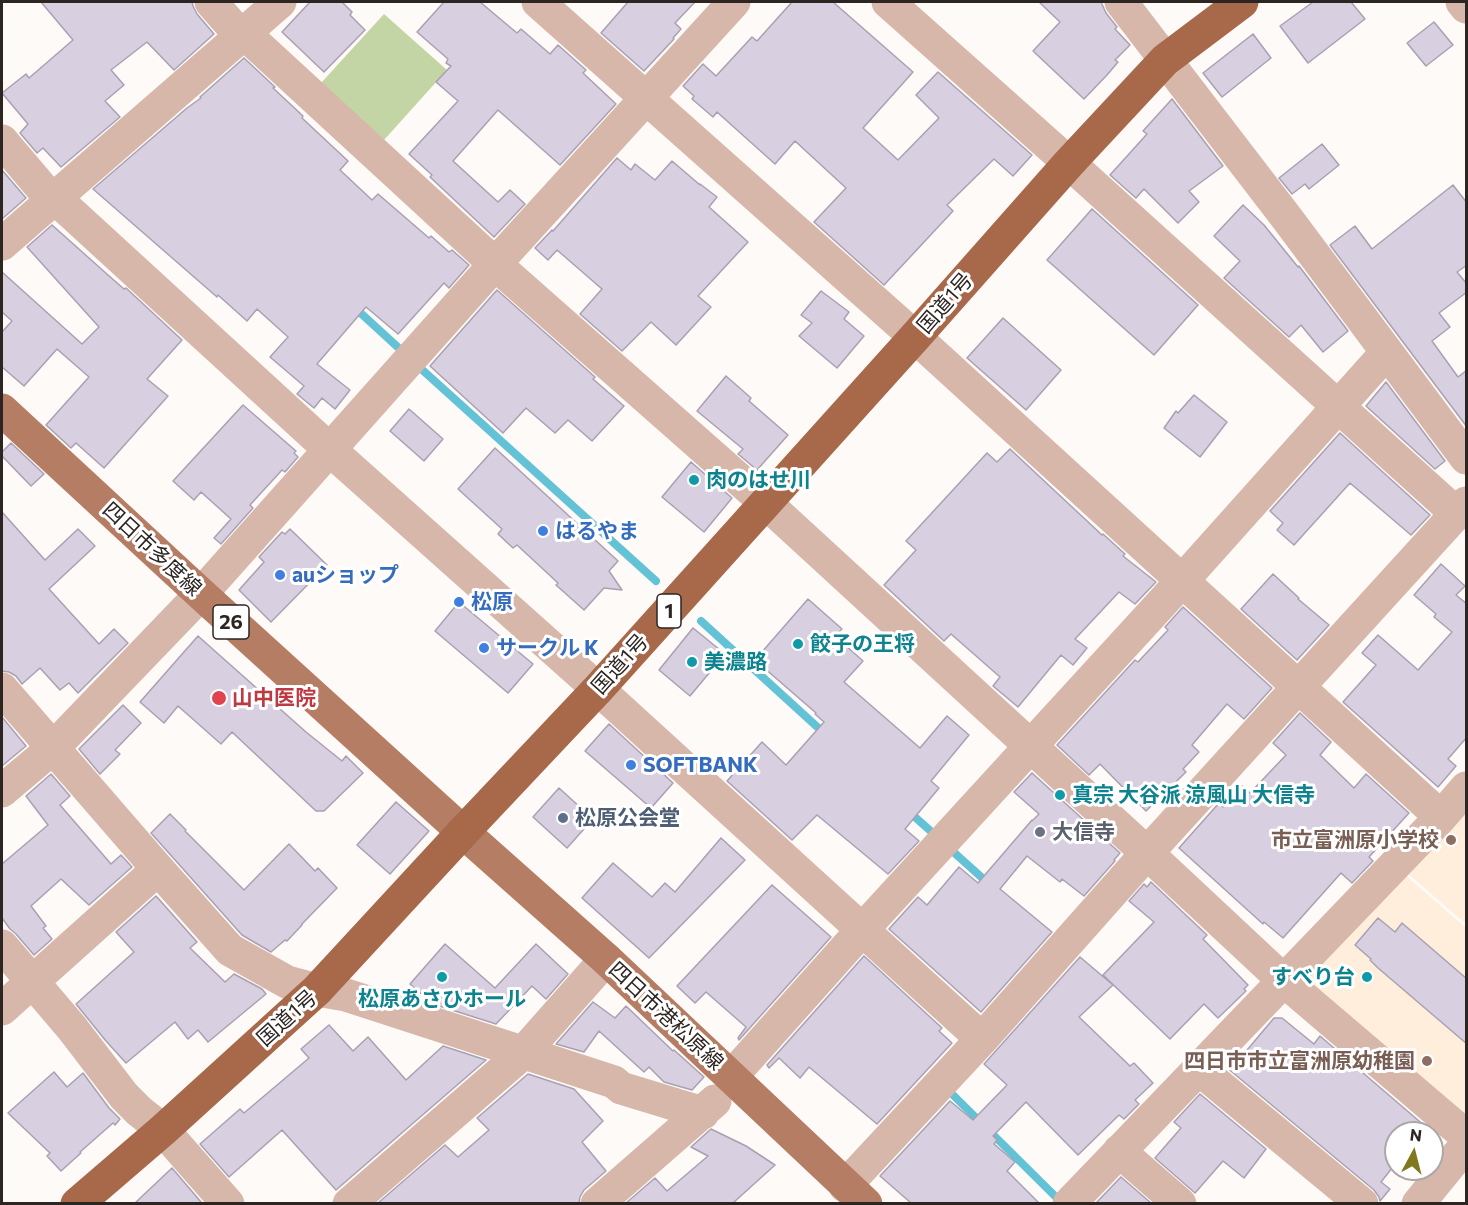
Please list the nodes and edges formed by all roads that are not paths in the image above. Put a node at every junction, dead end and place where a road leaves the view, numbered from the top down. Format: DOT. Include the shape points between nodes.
graph roads {
  1 [pos="211,2"];
  2 [pos="280,2"];
  3 [pos="538,2"];
  4 [pos="734,2"];
  5 [pos="888,2"];
  6 [pos="1121,2"];
  7 [pos="1242,2"];
  8 [pos="1462,2"];
  9 [pos="1467,8"];
  10 [pos="242,34"];
  11 [pos="1165,60"];
  12 [pos="646,98"];
  13 [pos="2,141"];
  14 [pos="1069,162"];
  15 [pos="54,199"];
  16 [pos="2,244"];
  17 [pos="495,264"];
  18 [pos="915,337"];
  19 [pos="1387,352"];
  20 [pos="1339,407"];
  21 [pos="2,410"];
  22 [pos="329,449"];
  23 [pos="1467,458"];
  24 [pos="766,503"];
  25 [pos="1462,508"];
  26 [pos="1182,581"];
  27 [pos="201,594"];
  28 [pos="1299,687"];
  29 [pos="2,689"];
  30 [pos="598,689"];
  31 [pos="1030,745"];
  32 [pos="53,748"];
  33 [pos="1467,788"];
  34 [pos="2,791"];
  35 [pos="1441,817"];
  36 [pos="463,832"];
  37 [pos="1147,853"];
  38 [pos="158,869"];
  39 [pos="863,929"];
  40 [pos="2,946"];
  41 [pos="606,959"];
  42 [pos="1283,980"];
  43 [pos="32,982"];
  44 [pos="317,990"];
  45 [pos="2,1009"];
  46 [pos="982,1038"];
  47 [pos="523,1053"];
  48 [pos="1199,1069"];
  49 [pos="733,1079"];
  50 [pos="703,1113"];
  51 [pos="163,1130"];
  52 [pos="1467,1136"];
  53 [pos="1467,1145"];
  54 [pos="1119,1150"];
  55 [pos="850,1196"];
  56 [pos="1071,1201"];
  57 [pos="77,1203"];
  58 [pos="228,1203"];
  59 [pos="349,1203"];
  60 [pos="597,1203"];
  61 [pos="1180,1203"];
  62 [pos="1362,1203"];
  63 [pos="1418,1203"];
  1 -- 10 [label="street"];
  2 -- 10 [label="street"];
  3 -- 12 [label="street"];
  4 -- 12 [label="street"];
  5 -- 14 [label="street"];
  6 -- 11 [label="street"];
  7 -- 11 [label="highway, 国道1号 / 1"];
  8 -- 9 [label="street"];
  10 -- 15 [label="street"];
  10 -- 17 [label="street"];
  11 -- 14 [label="highway, 国道1号 / 1"];
  11 -- 19 [label="street"];
  12 -- 17 [label="street"];
  12 -- 18 [label="street"];
  13 -- 15 [label="street"];
  14 -- 18 [label="highway, 国道1号 / 1"];
  14 -- 20 [label="street"];
  15 -- 16 [label="street"];
  15 -- 22 [label="street"];
  17 -- 22 [label="street"];
  17 -- 24 [label="street"];
  18 -- 24 [label="highway, 国道1号 / 1"];
  18 -- 26 [label="street"];
  19 -- 20 [label="street"];
  19 -- 23 [label="street"];
  20 -- 25 [label="street"];
  20 -- 26 [label="street"];
  21 -- 27 [label="main road, 四日市多度線 / 26"];
  22 -- 27 [label="street"];
  22 -- 30 [label="street"];
  24 -- 30 [label="highway, 国道1号 / 1"];
  24 -- 31 [label="street"];
  25 -- 28 [label="street"];
  26 -- 28 [label="street"];
  26 -- 31 [label="street"];
  27 -- 32 [label="street"];
  27 -- 36 [label="main road, 四日市多度線 / 26"];
  28 -- 35 [label="street"];
  28 -- 37 [label="street"];
  29 -- 32 [label="street"];
  30 -- 36 [label="highway, 国道1号 / 1"];
  30 -- 39 [label="street"];
  31 -- 37 [label="street"];
  31 -- 39 [label="street"];
  32 -- 34 [label="street"];
  32 -- 38 [label="street"];
  33 -- 35 [label="street"];
  35 -- 42 [label="street"];
  36 -- 41 [label="main road, 四日市港松原線"];
  36 -- 44 [label="highway, 国道1号 / 1"];
  37 -- 42 [label="street"];
  37 -- 46 [label="street"];
  38 -- 43 [label="street"];
  38 -- 44 [label="street" via="230,950 287,982"];
  39 -- 46 [label="street"];
  39 -- 49 [label="street"];
  40 -- 43 [label="street"];
  41 -- 47 [label="street"];
  41 -- 49 [label="main road, 四日市港松原線"];
  42 -- 48 [label="street"];
  42 -- 52 [label="street"];
  43 -- 45 [label="street"];
  43 -- 51 [label="street" via="124,1096"];
  44 -- 47 [label="street" via="346,994"];
  44 -- 51 [label="highway, 国道1号 / 1"];
  46 -- 55 [label="street"];
  47 -- 50 [label="street"];
  47 -- 59 [label="street"];
  48 -- 54 [label="street"];
  48 -- 62 [label="street"];
  49 -- 50 [label="street"];
  49 -- 55 [label="main road, 四日市港松原線"];
  50 -- 60 [label="street"];
  51 -- 57 [label="highway, 国道1号 / 1"];
  51 -- 58 [label="street"];
  53 -- 63 [label="street"];
  54 -- 56 [label="street"];
  54 -- 61 [label="street"];
}
